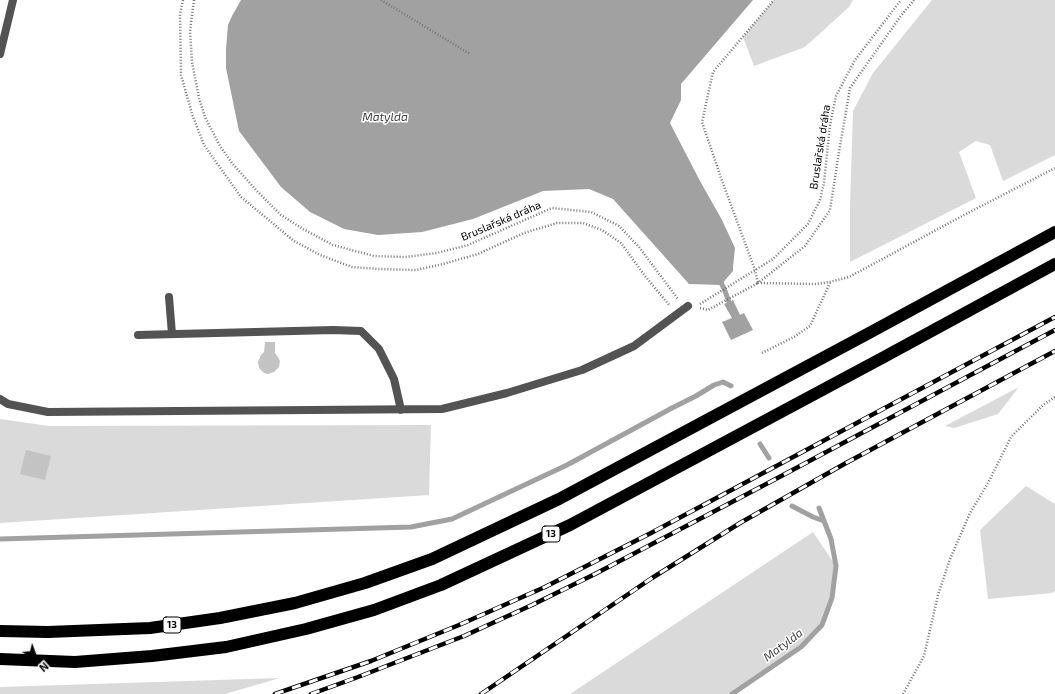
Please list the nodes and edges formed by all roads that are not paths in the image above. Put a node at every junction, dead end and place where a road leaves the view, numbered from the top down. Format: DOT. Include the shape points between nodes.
graph roads {
  1 [pos="14,0"];
  2 [pos="0,54"];
  3 [pos="1055,232"];
  4 [pos="1055,264"];
  5 [pos="169,297"];
  6 [pos="688,306"];
  7 [pos="172,334"];
  8 [pos="138,335"];
  9 [pos="0,399"];
  10 [pos="401,410"];
  11 [pos="0,630"];
  12 [pos="0,660"];
  1 -- 2 [label="lane"];
  3 -- 11 [label="highway, 13" via="559,499 432,559 365,583 295,603 220,618 150,628 48,632"];
  4 -- 12 [label="highway, 13" via="570,525 441,585 374,610 226,647 75,662"];
  5 -- 7 [label="lane"];
  6 -- 10 [label="lane" via="634,346 582,370 507,393 442,409"];
  7 -- 8 [label="lane"];
  7 -- 10 [label="lane" via="361,331 379,349 394,379"];
  9 -- 10 [label="lane" via="8,404 48,412"];
}
